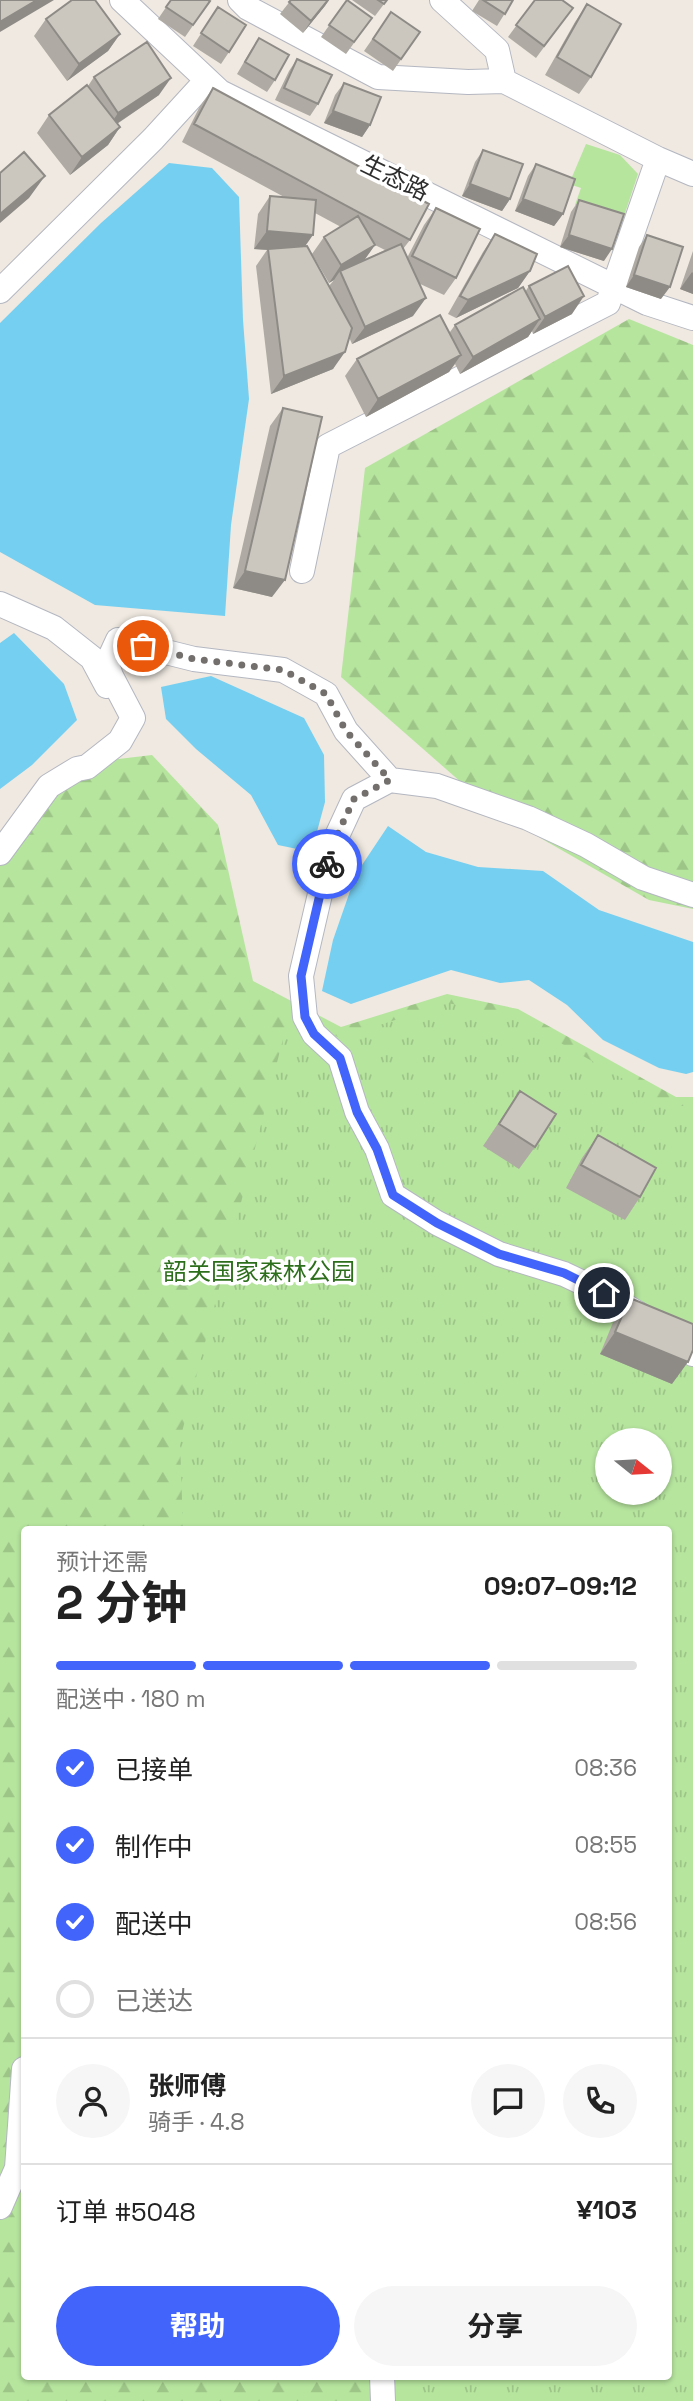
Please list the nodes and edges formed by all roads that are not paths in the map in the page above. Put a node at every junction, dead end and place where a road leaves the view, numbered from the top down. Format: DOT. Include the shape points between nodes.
graph roads {
  1 [pos="122,0"];
  2 [pos="240,0"];
  3 [pos="442,0"];
  4 [pos="207,80"];
  5 [pos="503,81"];
  6 [pos="658,159"];
  7 [pos="693,173"];
  8 [pos="615,287"];
  9 [pos="0,291"];
  10 [pos="693,318"];
  11 [pos="302,571"];
  12 [pos="0,604"];
  13 [pos="113,746"];
  14 [pos="65,780"];
  15 [pos="390,780"];
  16 [pos="0,853"];
  17 [pos="693,895"];
  18 [pos="693,1354"];
  19 [pos="21,2111"];
  20 [pos="0,2207"];
  21 [pos="382,2380"];
  22 [pos="383,2401"];
  1 -- 4 [label="street, 生态路"];
  2 -- 5 [label="street" via="378,77"];
  3 -- 5 [label="street" via="497,50"];
  4 -- 8 [label="street, 生态路" via="220,92"];
  4 -- 9 [label="street"];
  5 -- 6 [label="street"];
  6 -- 7 [label="street"];
  6 -- 8 [label="street"];
  8 -- 10 [label="street, 生态路"];
  8 -- 11 [label="street" via="608,303 328,446"];
  12 -- 13 [label="street" via="54,628 92,658 124,724"];
  13 -- 14 [label="street" via="103,766"];
  13 -- 15 [label="street" via="133,718 107,664 118,640 194,659 283,670 326,694 346,731"];
  13 -- 16 [label="street" via="87,767 49,786"];
  15 -- 17 [label="street" via="437,786 528,818 643,878"];
  15 -- 18 [label="street" via="354,799 330,850 301,976 305,1017 314,1034 340,1058 357,1112 377,1149 393,1195 499,1254 564,1273 604,1293 685,1342"];
  19 -- 20 [label="street" via="17,2168"];
  21 -- 22 [label="street"];
}
